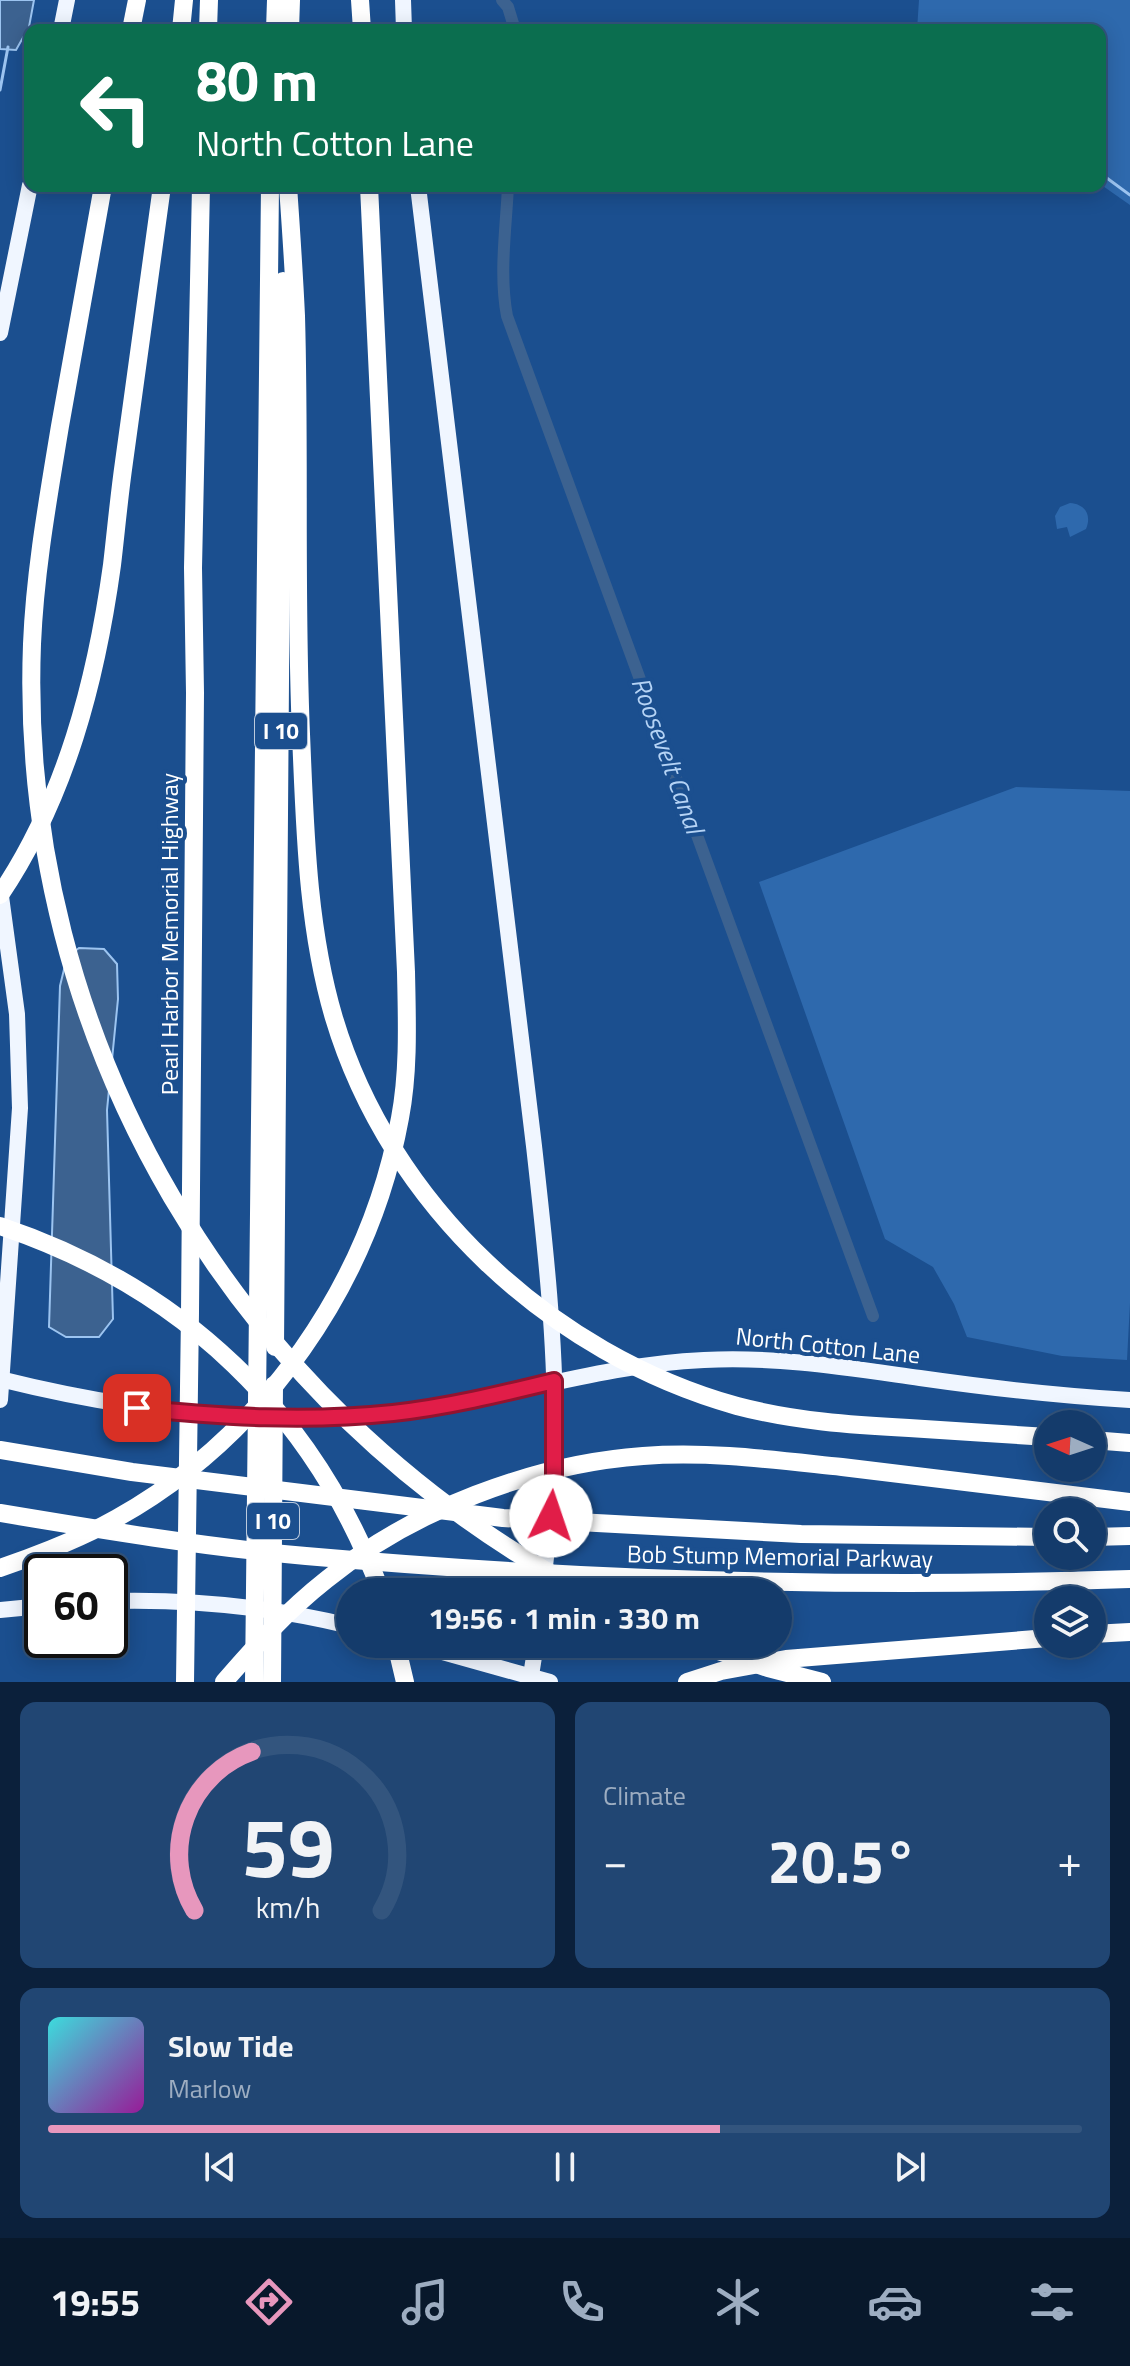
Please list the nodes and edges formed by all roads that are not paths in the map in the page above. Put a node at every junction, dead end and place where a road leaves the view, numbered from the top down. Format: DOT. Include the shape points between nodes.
graph roads {
  1 [pos="67,0"];
  2 [pos="137,0"];
  3 [pos="184,0"];
  4 [pos="209,0"];
  5 [pos="276,0"];
  6 [pos="291,0"];
  7 [pos="360,0"];
  8 [pos="403,0"];
  9 [pos="62,24"];
  10 [pos="132,24"];
  11 [pos="182,24"];
  12 [pos="208,24"];
  13 [pos="275,24"];
  14 [pos="290,24"];
  15 [pos="362,24"];
  16 [pos="404,24"];
  17 [pos="29,192"];
  18 [pos="102,192"];
  19 [pos="161,192"];
  20 [pos="201,192"];
  21 [pos="270,192"];
  22 [pos="286,192"];
  23 [pos="286,192"];
  24 [pos="369,192"];
  25 [pos="419,192"];
  26 [pos="0,333"];
  27 [pos="0,889"];
  28 [pos="0,895"];
  29 [pos="0,1226"];
  30 [pos="1,1379"];
  31 [pos="554,1381"];
  32 [pos="0,1400"];
  33 [pos="266,1400"];
  34 [pos="1130,1400"];
  35 [pos="1034,1436"];
  36 [pos="1106,1441"];
  37 [pos="1130,1443"];
  38 [pos="0,1450"];
  39 [pos="1130,1502"];
  40 [pos="0,1513"];
  41 [pos="1130,1536"];
  42 [pos="1034,1537"];
  43 [pos="1106,1537"];
  44 [pos="0,1568"];
  45 [pos="375,1578"];
  46 [pos="544,1578"];
  47 [pos="559,1578"];
  48 [pos="1130,1579"];
  49 [pos="128,1601"];
  50 [pos="24,1608"];
  51 [pos="0,1610"];
  52 [pos="336,1624"];
  53 [pos="1130,1632"];
  54 [pos="1106,1633"];
  55 [pos="1034,1639"];
  56 [pos="263,1642"];
  57 [pos="399,1658"];
  58 [pos="461,1658"];
  59 [pos="534,1658"];
  60 [pos="739,1658"];
  61 [pos="531,1679"];
  62 [pos="185,1682"];
  63 [pos="224,1682"];
  64 [pos="254,1682"];
  65 [pos="272,1682"];
  66 [pos="405,1682"];
  67 [pos="550,1682"];
  68 [pos="687,1682"];
  69 [pos="822,1682"];
  1 -- 9 [label="main road"];
  2 -- 10 [label="highway"];
  3 -- 11 [label="highway"];
  4 -- 12 [label="highway"];
  5 -- 13 [label="highway"];
  6 -- 14 [label="highway"];
  7 -- 15 [label="highway"];
  8 -- 16 [label="main road"];
  17 -- 26 [label="main road"];
  18 -- 47 [label="highway" via="53,467 32,647 40,804 56,903 80,989 143,1145 187,1223 244,1305 303,1377 419,1486"];
  19 -- 28 [label="highway" via="112,565 92,672 50,804"];
  20 -- 62 [label="highway, Pearl Harbor Memorial Highway"];
  21 -- 33 [label="highway"];
  22 -- 33 [label="highway, I 10" via="276,1277"];
  23 -- 35 [label="highway" via="296,315 298,651 310,883 335,1020 389,1142 433,1204 493,1268 588,1341 654,1375 774,1415"];
  24 -- 44 [label="highway" via="406,985 401,1116 392,1153 375,1210 339,1290 304,1347 255,1409 194,1465 140,1504 62,1545"];
  25 -- 31 [label="main road" via="534,1146"];
  27 -- 30 [label="main road" via="17,1014 20,1108"];
  29 -- 45 [label="highway" via="65,1250 155,1300 227,1358 287,1423 323,1473 355,1527"];
  30 -- 31 [label="main road, North Cotton Lane" via="137,1408 289,1418 395,1413"];
  30 -- 32 [label="main road"];
  31 -- 34 [label="main road, North Cotton Lane" via="672,1363 760,1360"];
  31 -- 46 [label="main road" via="553,1491"];
  33 -- 56 [label="highway, I 10"];
  36 -- 37 [label="highway"];
  38 -- 42 [label="highway, Bob Stump Memorial Parkway" via="148,1475 503,1518 801,1534"];
  39 -- 63 [label="highway" via="707,1454 641,1456 562,1469 502,1485 382,1542 327,1579 277,1623"];
  40 -- 48 [label="highway, Bob Stump Memorial Parkway" via="304,1556 559,1573 800,1582"];
  41 -- 43 [label="highway"];
  49 -- 52 [label="main road" via="249,1608"];
  50 -- 51 [label="main road"];
  53 -- 54 [label="highway"];
  55 -- 68 [label="highway" via="786,1659"];
  56 -- 64 [label="highway"];
  56 -- 65 [label="highway, I 10"];
  57 -- 66 [label="highway"];
  58 -- 61 [label="main road"];
  59 -- 61 [label="main road"];
  60 -- 69 [label="highway"];
  61 -- 67 [label="main road"];
}
